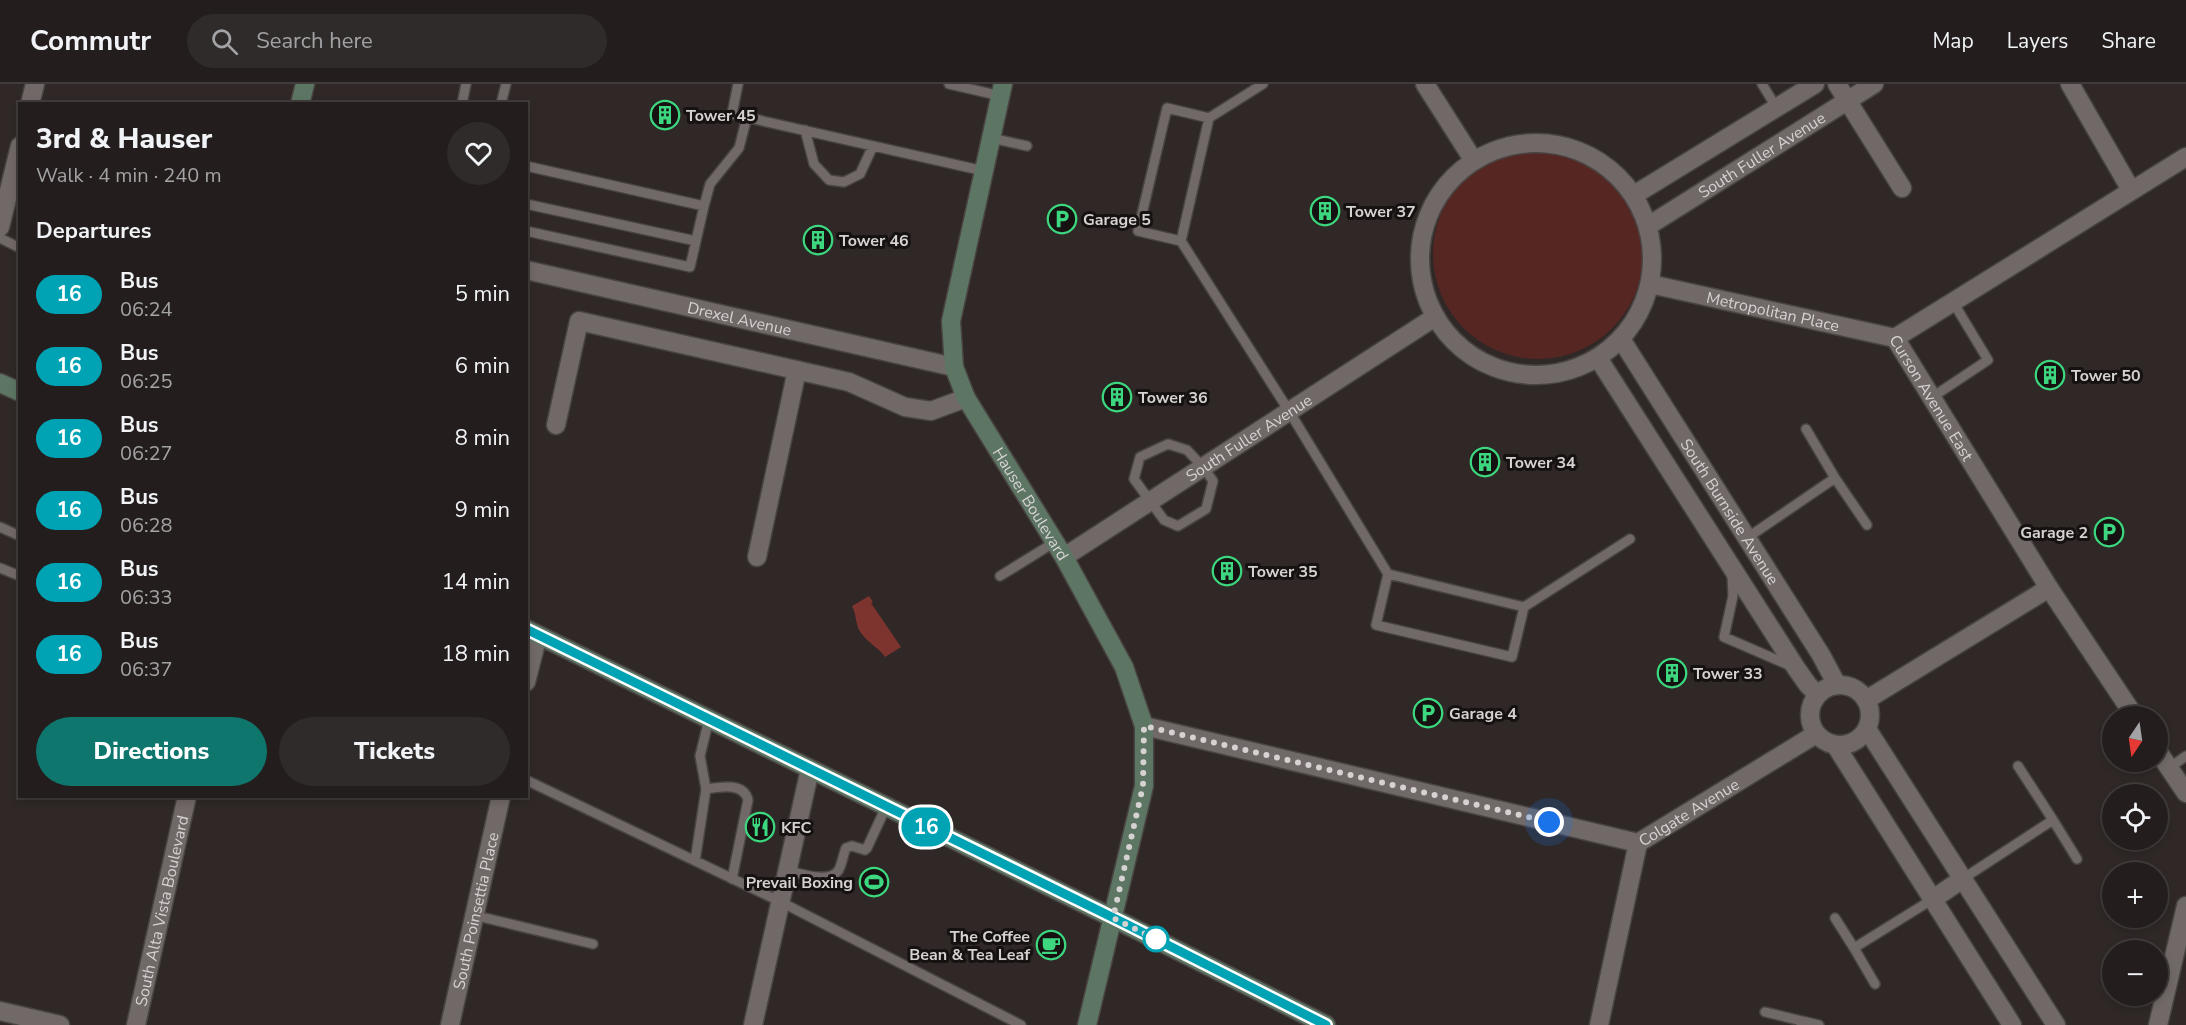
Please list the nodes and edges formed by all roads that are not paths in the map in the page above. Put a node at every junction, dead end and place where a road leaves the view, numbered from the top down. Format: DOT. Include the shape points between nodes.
graph roads {
  1 [pos="34,84"];
  2 [pos="305,84"];
  3 [pos="466,84"];
  4 [pos="506,84"];
  5 [pos="738,84"];
  6 [pos="949,84"];
  7 [pos="1263,84"];
  8 [pos="1425,84"];
  9 [pos="1762,84"];
  10 [pos="1815,84"];
  11 [pos="1837,84"];
  12 [pos="1874,84"];
  13 [pos="2070,84"];
  14 [pos="1002,90"];
  15 [pos="1847,100"];
  16 [pos="30,102"];
  17 [pos="300,102"];
  18 [pos="462,102"];
  19 [pos="502,102"];
  20 [pos="1776,107"];
  21 [pos="747,117"];
  22 [pos="1209,118"];
  23 [pos="805,130"];
  24 [pos="991,138"];
  25 [pos="875,146"];
  26 [pos="1027,146"];
  27 [pos="18,154"];
  28 [pos="2186,157"];
  29 [pos="1474,161"];
  30 [pos="528,166"];
  31 [pos="984,171"];
  32 [pos="1902,188"];
  33 [pos="2132,190"];
  34 [pos="1634,195"];
  35 [pos="528,204"];
  36 [pos="704,206"];
  37 [pos="0,226"];
  38 [pos="1648,226"];
  39 [pos="528,231"];
  40 [pos="0,238"];
  41 [pos="696,241"];
  42 [pos="1181,242"];
  43 [pos="18,247"];
  44 [pos="528,270"];
  45 [pos="1650,284"];
  46 [pos="1953,302"];
  47 [pos="1435,317"];
  48 [pos="1895,338"];
  49 [pos="1621,339"];
  50 [pos="1598,358"];
  51 [pos="954,367"];
  52 [pos="797,370"];
  53 [pos="0,383"];
  54 [pos="18,391"];
  55 [pos="966,398"];
  56 [pos="1931,398"];
  57 [pos="1289,411"];
  58 [pos="556,425"];
  59 [pos="1806,429"];
  60 [pos="1203,467"];
  61 [pos="1835,478"];
  62 [pos="1151,501"];
  63 [pos="1867,525"];
  64 [pos="0,527"];
  65 [pos="18,535"];
  66 [pos="1747,538"];
  67 [pos="1630,539"];
  68 [pos="1059,550"];
  69 [pos="757,557"];
  70 [pos="1727,560"];
  71 [pos="0,568"];
  72 [pos="1388,574"];
  73 [pos="18,575"];
  74 [pos="1000,576"];
  75 [pos="2049,588"];
  76 [pos="1524,607"];
  77 [pos="532,632"];
  78 [pos="528,665"];
  79 [pos="1796,668"];
  80 [pos="1837,685"];
  81 [pos="1812,690"];
  82 [pos="1866,700"];
  83 [pos="2128,706"];
  84 [pos="709,719"];
  85 [pos="1144,726"];
  86 [pos="1867,729"];
  87 [pos="1810,737"];
  88 [pos="1836,746"];
  89 [pos="2186,756"];
  90 [pos="2018,766"];
  91 [pos="2169,768"];
  92 [pos="810,769"];
  93 [pos="528,781"];
  94 [pos="706,789"];
  95 [pos="2186,793"];
  96 [pos="187,798"];
  97 [pos="501,798"];
  98 [pos="886,807"];
  99 [pos="2053,820"];
  100 [pos="1638,843"];
  101 [pos="2077,859"];
  102 [pos="695,861"];
  103 [pos="786,870"];
  104 [pos="1964,878"];
  105 [pos="732,879"];
  106 [pos="1933,899"];
  107 [pos="779,902"];
  108 [pos="2186,906"];
  109 [pos="474,915"];
  110 [pos="1113,918"];
  111 [pos="1835,918"];
  112 [pos="593,944"];
  113 [pos="1854,948"];
  114 [pos="1875,984"];
  115 [pos="0,1011"];
  116 [pos="1765,1012"];
  117 [pos="1802,1023"];
  118 [pos="60,1025"];
  119 [pos="136,1025"];
  120 [pos="450,1025"];
  121 [pos="753,1025"];
  122 [pos="1021,1025"];
  123 [pos="1087,1025"];
  124 [pos="1326,1025"];
  125 [pos="1599,1025"];
  126 [pos="1820,1025"];
  127 [pos="2012,1025"];
  128 [pos="2056,1025"];
  129 [pos="2158,1025"];
  1 -- 16 [label="street"];
  2 -- 17 [label="street"];
  3 -- 18 [label="lane"];
  4 -- 19 [label="lane"];
  5 -- 21 [label="lane" via="732,114"];
  6 -- 14 [label="lane"];
  7 -- 22 [label="lane"];
  8 -- 29 [label="street"];
  9 -- 20 [label="lane"];
  10 -- 20 [label="street, South Fuller Avenue"];
  11 -- 15 [label="street"];
  12 -- 15 [label="street, South Fuller Avenue"];
  13 -- 33 [label="street"];
  14 -- 24 [label="street, Hauser Boulevard"];
  15 -- 32 [label="street"];
  15 -- 38 [label="street, South Fuller Avenue"];
  20 -- 34 [label="street, South Fuller Avenue"];
  21 -- 23 [label="lane"];
  21 -- 36 [label="lane" via="739,148 710,184"];
  22 -- 42 [label="lane"];
  22 -- 42 [label="lane" via="1167,108 1140,220 1138,231"];
  23 -- 25 [label="lane"];
  23 -- 25 [label="lane" via="814,164 829,180 844,182 860,174"];
  24 -- 26 [label="lane"];
  24 -- 31 [label="street, Hauser Boulevard"];
  25 -- 31 [label="lane"];
  27 -- 37 [label="street"];
  28 -- 33 [label="street, Curson Avenue East"];
  29 -- 34 [label="street" via="1511,145 1551,144 1579,151 1605,165"];
  29 -- 47 [label="street" via="1443,188 1426,219 1419,259 1426,298"];
  30 -- 36 [label="lane"];
  31 -- 51 [label="street, Hauser Boulevard" via="951,321"];
  33 -- 46 [label="street, Curson Avenue East"];
  34 -- 38 [label="street"];
  35 -- 41 [label="lane"];
  36 -- 41 [label="lane"];
  38 -- 45 [label="street" via="1653,255"];
  39 -- 41 [label="lane" via="690,267"];
  40 -- 43 [label="lane"];
  42 -- 57 [label="lane"];
  44 -- 51 [label="street, Drexel Avenue"];
  45 -- 48 [label="street, Metropolitan Place"];
  45 -- 49 [label="street" via="1640,313"];
  46 -- 48 [label="street, Curson Avenue East"];
  46 -- 56 [label="lane" via="1989,360"];
  47 -- 50 [label="street" via="1457,345 1503,370 1554,374"];
  47 -- 57 [label="street, South Fuller Avenue"];
  48 -- 56 [label="street, Curson Avenue East"];
  49 -- 50 [label="street"];
  49 -- 66 [label="street, South Burnside Avenue"];
  50 -- 70 [label="street, South Burnside Avenue"];
  51 -- 55 [label="street, Hauser Boulevard"];
  52 -- 55 [label="street" via="849,382 905,406 931,411"];
  52 -- 58 [label="street" via="579,321"];
  52 -- 69 [label="street"];
  53 -- 54 [label="street"];
  55 -- 68 [label="street, Hauser Boulevard"];
  56 -- 75 [label="street, Curson Avenue East"];
  57 -- 60 [label="street, South Fuller Avenue"];
  57 -- 72 [label="lane"];
  59 -- 61 [label="lane"];
  60 -- 62 [label="street, South Fuller Avenue"];
  60 -- 62 [label="lane" via="1213,481 1206,509 1178,526 1164,520"];
  60 -- 62 [label="lane" via="1187,450 1168,444 1140,457 1134,479"];
  61 -- 63 [label="lane"];
  61 -- 66 [label="lane"];
  62 -- 68 [label="street, South Fuller Avenue"];
  64 -- 65 [label="lane"];
  66 -- 70 [label="street"];
  66 -- 80 [label="street, South Burnside Avenue"];
  67 -- 76 [label="lane"];
  68 -- 74 [label="lane"];
  68 -- 85 [label="street, Hauser Boulevard" via="1124,667"];
  70 -- 79 [label="street, South Burnside Avenue"];
  70 -- 79 [label="lane" via="1733,596 1724,637"];
  71 -- 73 [label="lane"];
  72 -- 76 [label="lane"];
  72 -- 76 [label="lane" via="1376,625 1512,657"];
  75 -- 82 [label="street"];
  75 -- 83 [label="street, Curson Avenue East"];
  77 -- 78 [label="street"];
  77 -- 84 [label="street"];
  79 -- 81 [label="street, South Burnside Avenue"];
  80 -- 81 [label="street"];
  80 -- 82 [label="street" via="1852,687"];
  81 -- 87 [label="street"];
  82 -- 86 [label="street" via="1870,714"];
  84 -- 92 [label="street"];
  84 -- 94 [label="lane" via="700,756"];
  85 -- 100 [label="street, Colgate Avenue"];
  85 -- 110 [label="street, Hauser Boulevard" via="1143,786"];
  86 -- 88 [label="street" via="1853,743"];
  86 -- 104 [label="street"];
  87 -- 88 [label="street"];
  87 -- 100 [label="street, Colgate Avenue"];
  88 -- 106 [label="street"];
  89 -- 91 [label="lane"];
  90 -- 99 [label="lane"];
  91 -- 95 [label="street"];
  92 -- 98 [label="street"];
  92 -- 103 [label="street"];
  93 -- 102 [label="lane"];
  94 -- 102 [label="lane"];
  94 -- 105 [label="lane" via="732,787 747,795"];
  96 -- 119 [label="street, South Alta Vista Boulevard"];
  97 -- 109 [label="street, South Poinsettia Place"];
  98 -- 103 [label="lane" via="867,848 846,848 838,871 832,876 824,878"];
  98 -- 110 [label="street"];
  99 -- 101 [label="lane"];
  99 -- 104 [label="lane"];
  100 -- 125 [label="street"];
  102 -- 105 [label="lane"];
  103 -- 107 [label="street"];
  104 -- 106 [label="street"];
  104 -- 128 [label="street"];
  105 -- 107 [label="lane"];
  106 -- 113 [label="lane"];
  106 -- 127 [label="street"];
  107 -- 121 [label="street"];
  107 -- 122 [label="lane"];
  108 -- 129 [label="street"];
  109 -- 112 [label="lane"];
  109 -- 120 [label="street, South Poinsettia Place"];
  110 -- 123 [label="street, Hauser Boulevard"];
  110 -- 124 [label="street"];
  111 -- 113 [label="lane"];
  113 -- 114 [label="lane"];
  115 -- 118 [label="street"];
  116 -- 117 [label="lane"];
  117 -- 126 [label="lane"];
}
